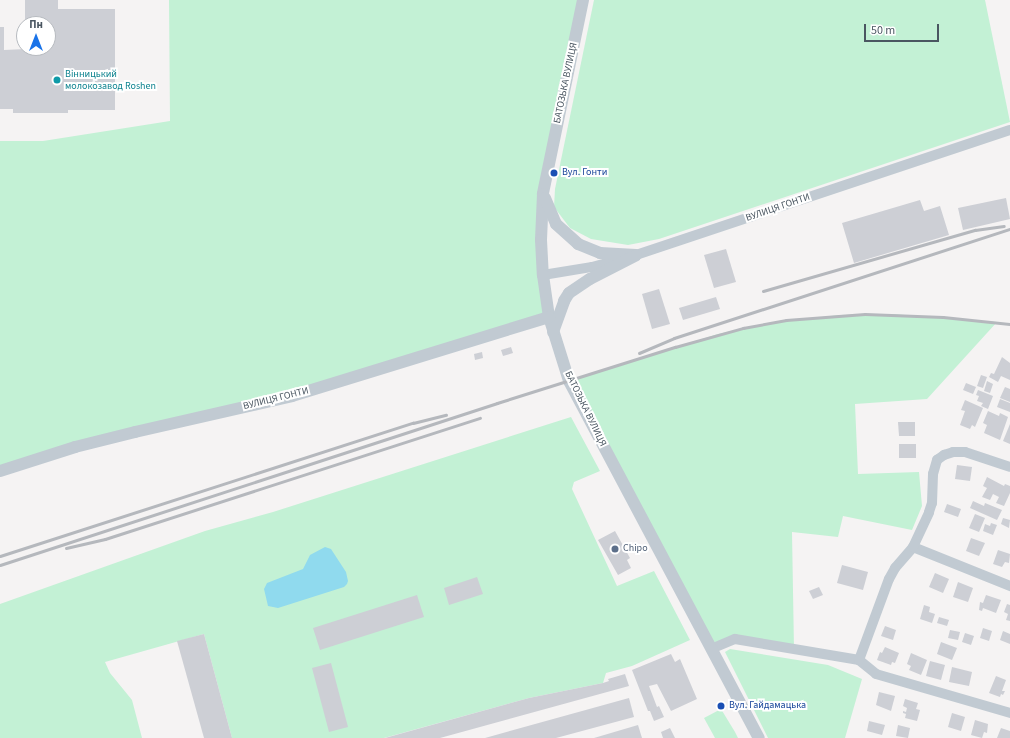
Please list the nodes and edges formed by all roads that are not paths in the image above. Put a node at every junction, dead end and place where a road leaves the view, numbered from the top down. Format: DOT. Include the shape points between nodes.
graph roads {
  1 [pos="583,0"];
  2 [pos="1010,130"];
  3 [pos="543,194"];
  4 [pos="636,255"];
  5 [pos="543,275"];
  6 [pos="549,317"];
  7 [pos="553,332"];
  8 [pos="1010,467"];
  9 [pos="0,471"];
  10 [pos="913,547"];
  11 [pos="1010,586"];
  12 [pos="711,649"];
  13 [pos="859,660"];
  14 [pos="1010,713"];
  15 [pos="759,738"];
  1 -- 3 [label="street, БАТОЗЬКА ВУЛИЦЯ"];
  2 -- 4 [label="street, ВУЛИЦЯ ГОНТИ"];
  3 -- 4 [label="street" via="556,224 578,244 600,253"];
  3 -- 5 [label="street, БАТОЗЬКА ВУЛИЦЯ"];
  4 -- 5 [label="street, ВУЛИЦЯ ГОНТИ" via="592,267"];
  4 -- 7 [label="street" via="590,279 570,293 564,301"];
  5 -- 6 [label="street, БАТОЗЬКА ВУЛИЦЯ"];
  6 -- 7 [label="street, БАТОЗЬКА ВУЛИЦЯ"];
  6 -- 9 [label="street, ВУЛИЦЯ ГОНТИ" via="292,396 135,432"];
  7 -- 12 [label="street, БАТОЗЬКА ВУЛИЦЯ" via="569,381"];
  8 -- 10 [label="street" via="965,452 953,452 937,460 933,474 932,503"];
  10 -- 11 [label="street"];
  10 -- 13 [label="street" via="889,579"];
  12 -- 13 [label="street" via="734,639"];
  12 -- 15 [label="street, БАТОЗЬКА ВУЛИЦЯ"];
  13 -- 14 [label="street" via="876,674"];
}
